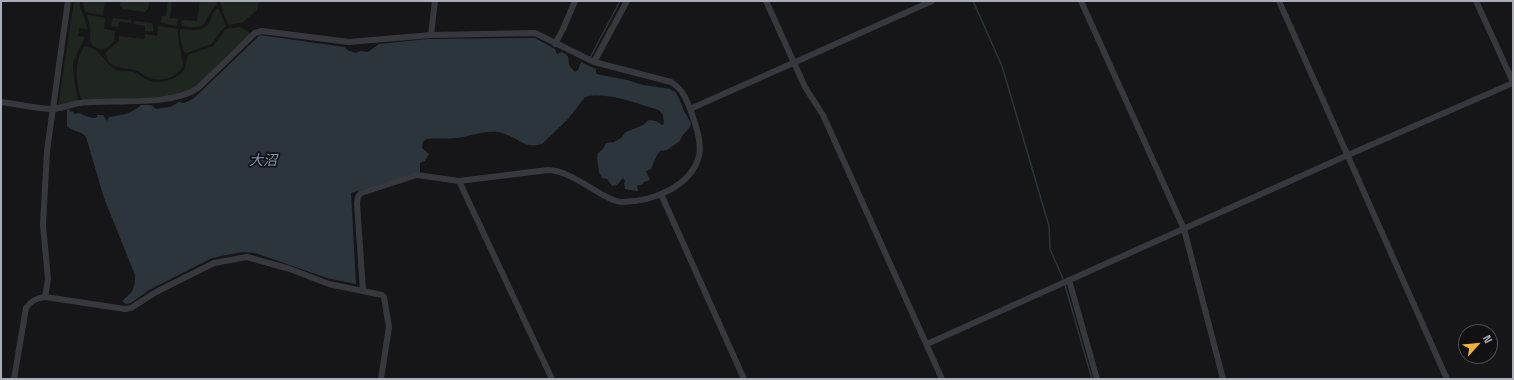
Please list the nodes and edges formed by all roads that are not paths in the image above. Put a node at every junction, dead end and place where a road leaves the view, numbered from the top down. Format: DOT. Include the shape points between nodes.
graph roads {
  1 [pos="68,1"];
  2 [pos="435,1"];
  3 [pos="575,1"];
  4 [pos="627,1"];
  5 [pos="766,1"];
  6 [pos="932,1"];
  7 [pos="1081,1"];
  8 [pos="1279,1"];
  9 [pos="1476,1"];
  10 [pos="431,35"];
  11 [pos="555,44"];
  12 [pos="591,61"];
  13 [pos="794,63"];
  14 [pos="1513,83"];
  15 [pos="1,102"];
  16 [pos="52,109"];
  17 [pos="690,110"];
  18 [pos="1348,155"];
  19 [pos="459,181"];
  20 [pos="661,194"];
  21 [pos="1184,228"];
  22 [pos="1066,282"];
  23 [pos="364,291"];
  24 [pos="45,296"];
  25 [pos="927,344"];
  26 [pos="14,379"];
  27 [pos="381,379"];
  28 [pos="552,379"];
  29 [pos="744,379"];
  30 [pos="942,379"];
  31 [pos="1097,379"];
  32 [pos="1223,379"];
  33 [pos="1447,379"];
  1 -- 16 [label="street"];
  2 -- 10 [label="street"];
  3 -- 11 [label="street"];
  4 -- 12 [label="street"];
  5 -- 13 [label="street"];
  6 -- 13 [label="street"];
  7 -- 21 [label="street"];
  8 -- 18 [label="street"];
  9 -- 14 [label="street"];
  10 -- 11 [label="street" via="535,33"];
  10 -- 16 [label="street" via="348,42 258,31 194,91 164,100 80,103"];
  11 -- 12 [label="street"];
  12 -- 17 [label="street" via="671,82 683,92"];
  13 -- 17 [label="street"];
  13 -- 25 [label="street" via="805,87 823,115"];
  14 -- 18 [label="street"];
  15 -- 16 [label="street"];
  16 -- 24 [label="street" via="43,225 48,279"];
  17 -- 20 [label="street" via="696,127 699,154 681,183"];
  18 -- 21 [label="street"];
  18 -- 33 [label="street"];
  19 -- 20 [label="street" via="554,170 616,202"];
  19 -- 23 [label="street" via="417,175 361,193 357,203"];
  19 -- 28 [label="street"];
  20 -- 29 [label="street"];
  21 -- 22 [label="street"];
  21 -- 32 [label="street"];
  22 -- 25 [label="street"];
  22 -- 31 [label="street"];
  23 -- 24 [label="street" via="328,284 290,269 247,257 214,263 156,292 132,308"];
  23 -- 27 [label="street" via="382,295 384,298 389,327"];
  24 -- 26 [label="street" via="30,302 26,308"];
  25 -- 30 [label="street"];
}
